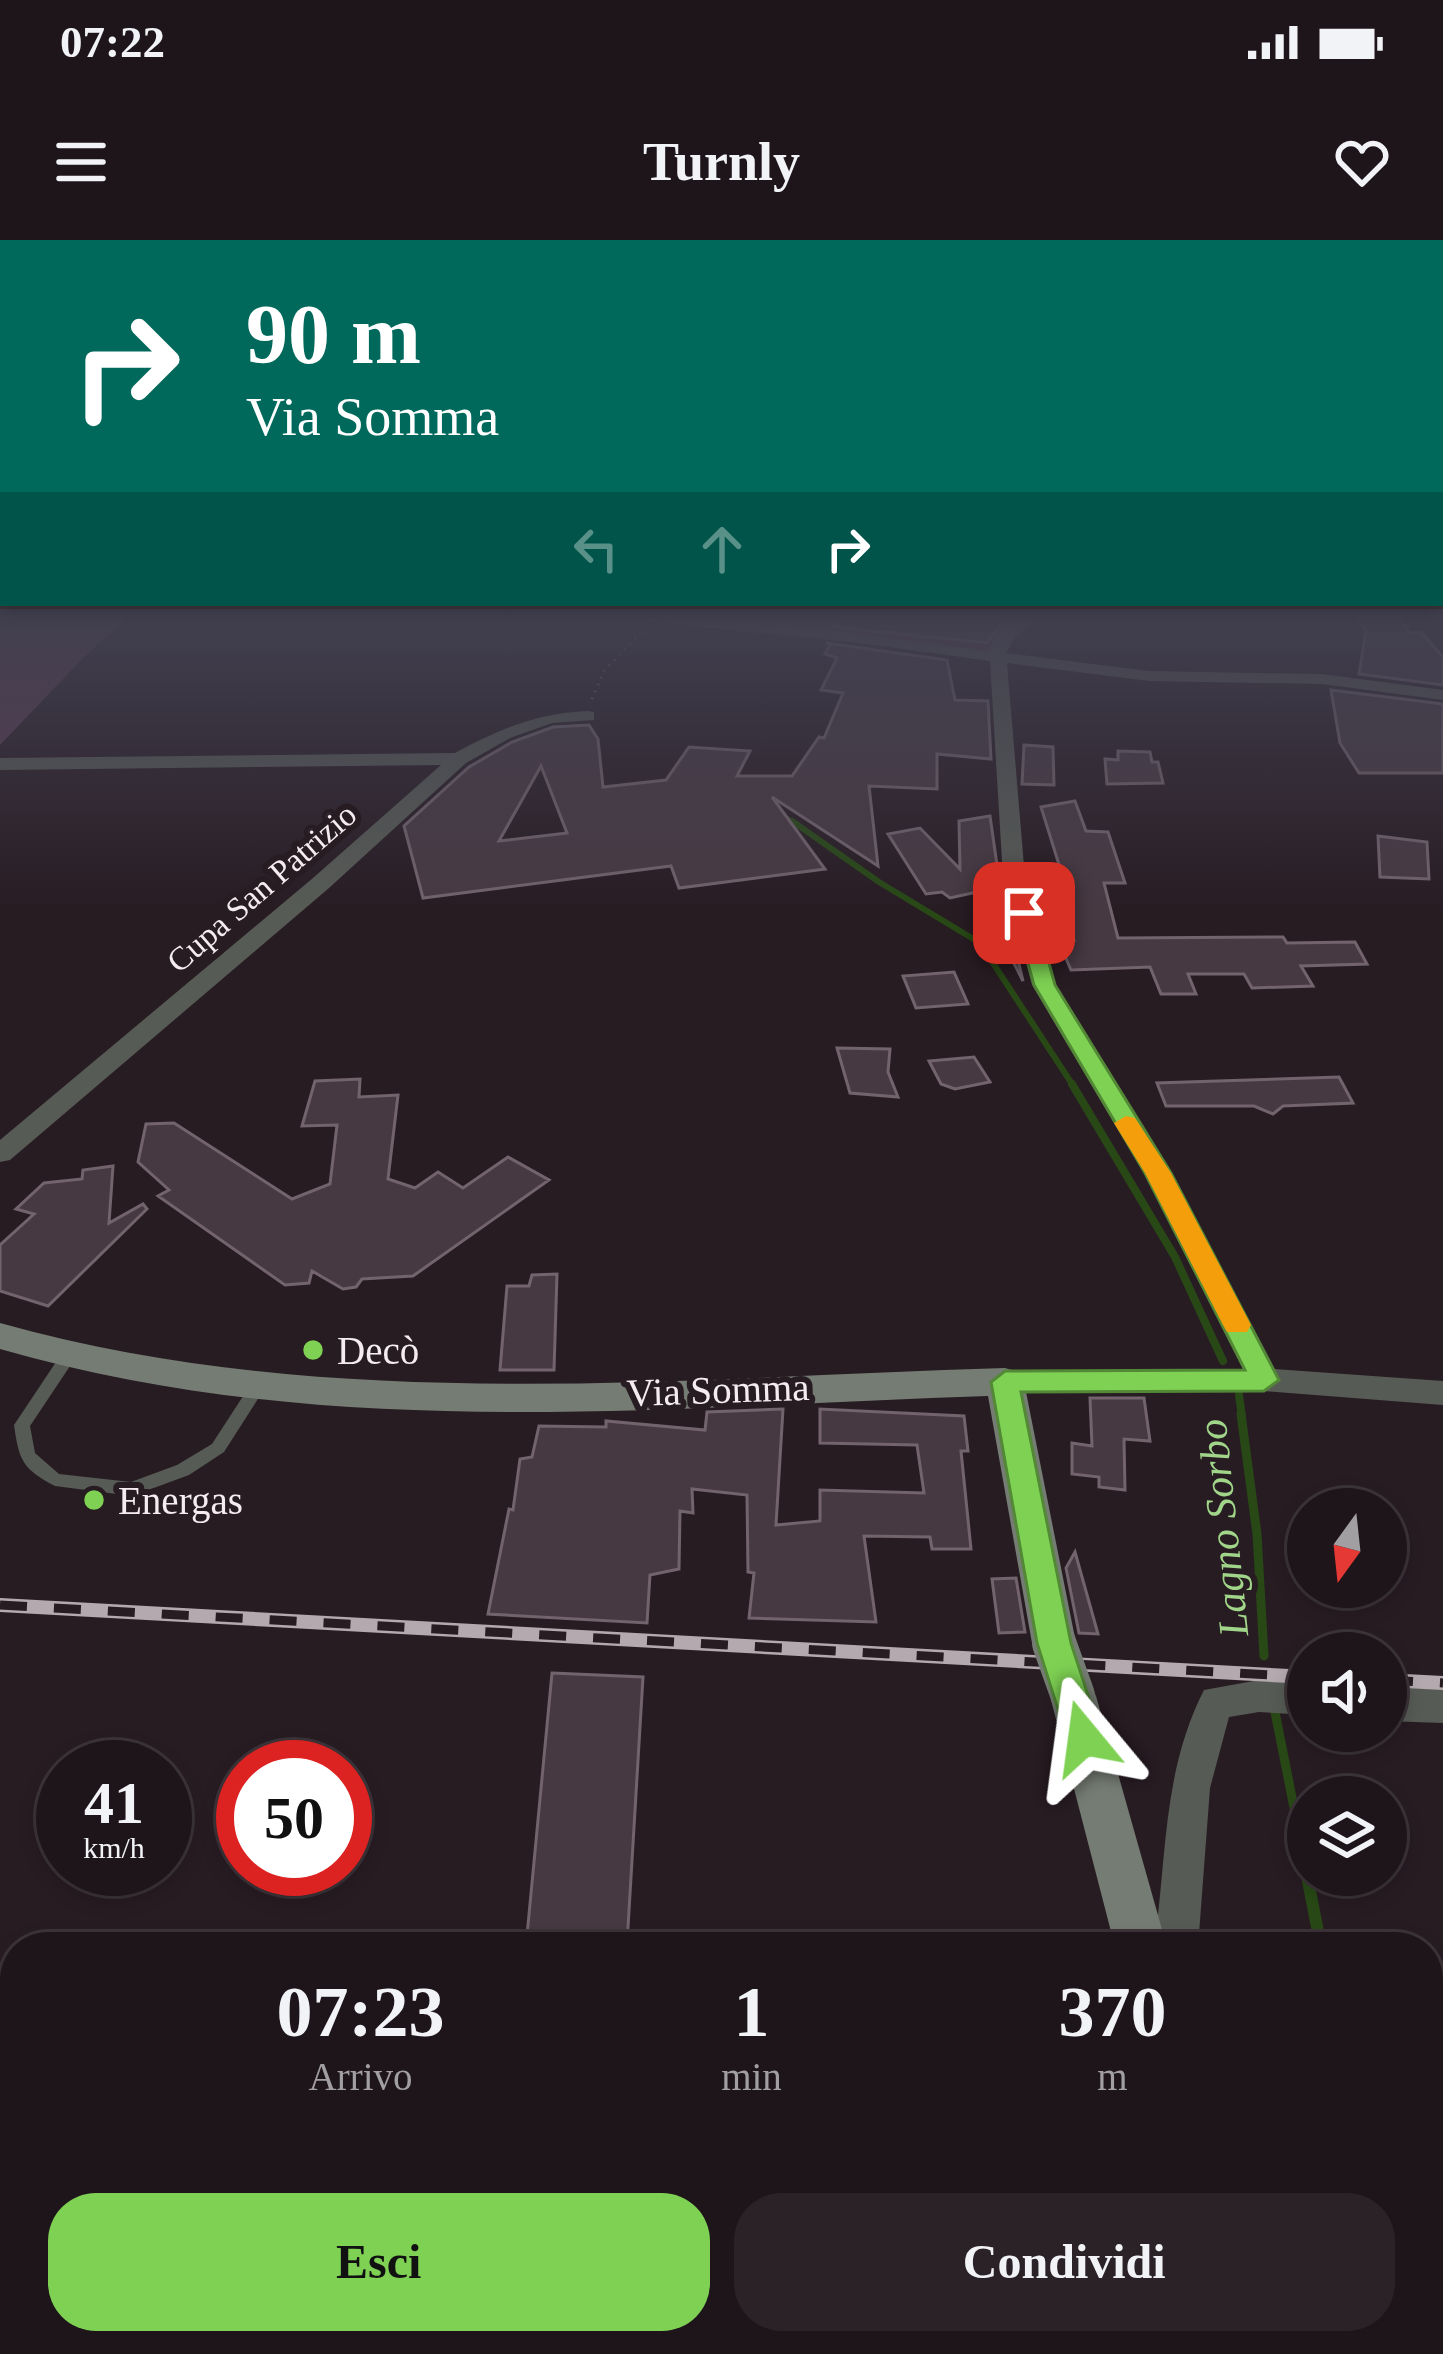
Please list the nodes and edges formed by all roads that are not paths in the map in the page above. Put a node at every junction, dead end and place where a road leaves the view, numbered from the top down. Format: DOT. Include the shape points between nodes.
graph roads {
  1 [pos="1002,713"];
  2 [pos="588,716"];
  3 [pos="460,759"];
  4 [pos="0,764"];
  5 [pos="0,1154"];
  6 [pos="0,1336"];
  7 [pos="68,1357"];
  8 [pos="1264,1380"];
  9 [pos="1005,1382"];
  10 [pos="255,1391"];
  11 [pos="1443,1393"];
  12 [pos="1287,1698"];
  13 [pos="1407,1705"];
  14 [pos="1443,1706"];
  15 [pos="1137,1932"];
  16 [pos="1176,1932"];
  1 -- 8 [label="street" via="1014,878 1044,985 1158,1173"];
  2 -- 3 [label="street, Cupa San Patrizio" via="550,718"];
  3 -- 4 [label="street"];
  3 -- 5 [label="street, Cupa San Patrizio"];
  6 -- 7 [label="main road, Via Somma"];
  7 -- 10 [label="main road, Via Somma"];
  7 -- 10 [label="lane" via="22,1425 27,1456 55,1480 132,1489 183,1470 218,1448"];
  8 -- 9 [label="street, Via Somma"];
  8 -- 11 [label="street, Via Somma"];
  9 -- 10 [label="main road, Via Somma" via="420,1400"];
  9 -- 15 [label="main road, bridge" via="1054,1643"];
  12 -- 16 [label="street" via="1217,1702 1204,1723"];
  13 -- 14 [label="street"];
}
